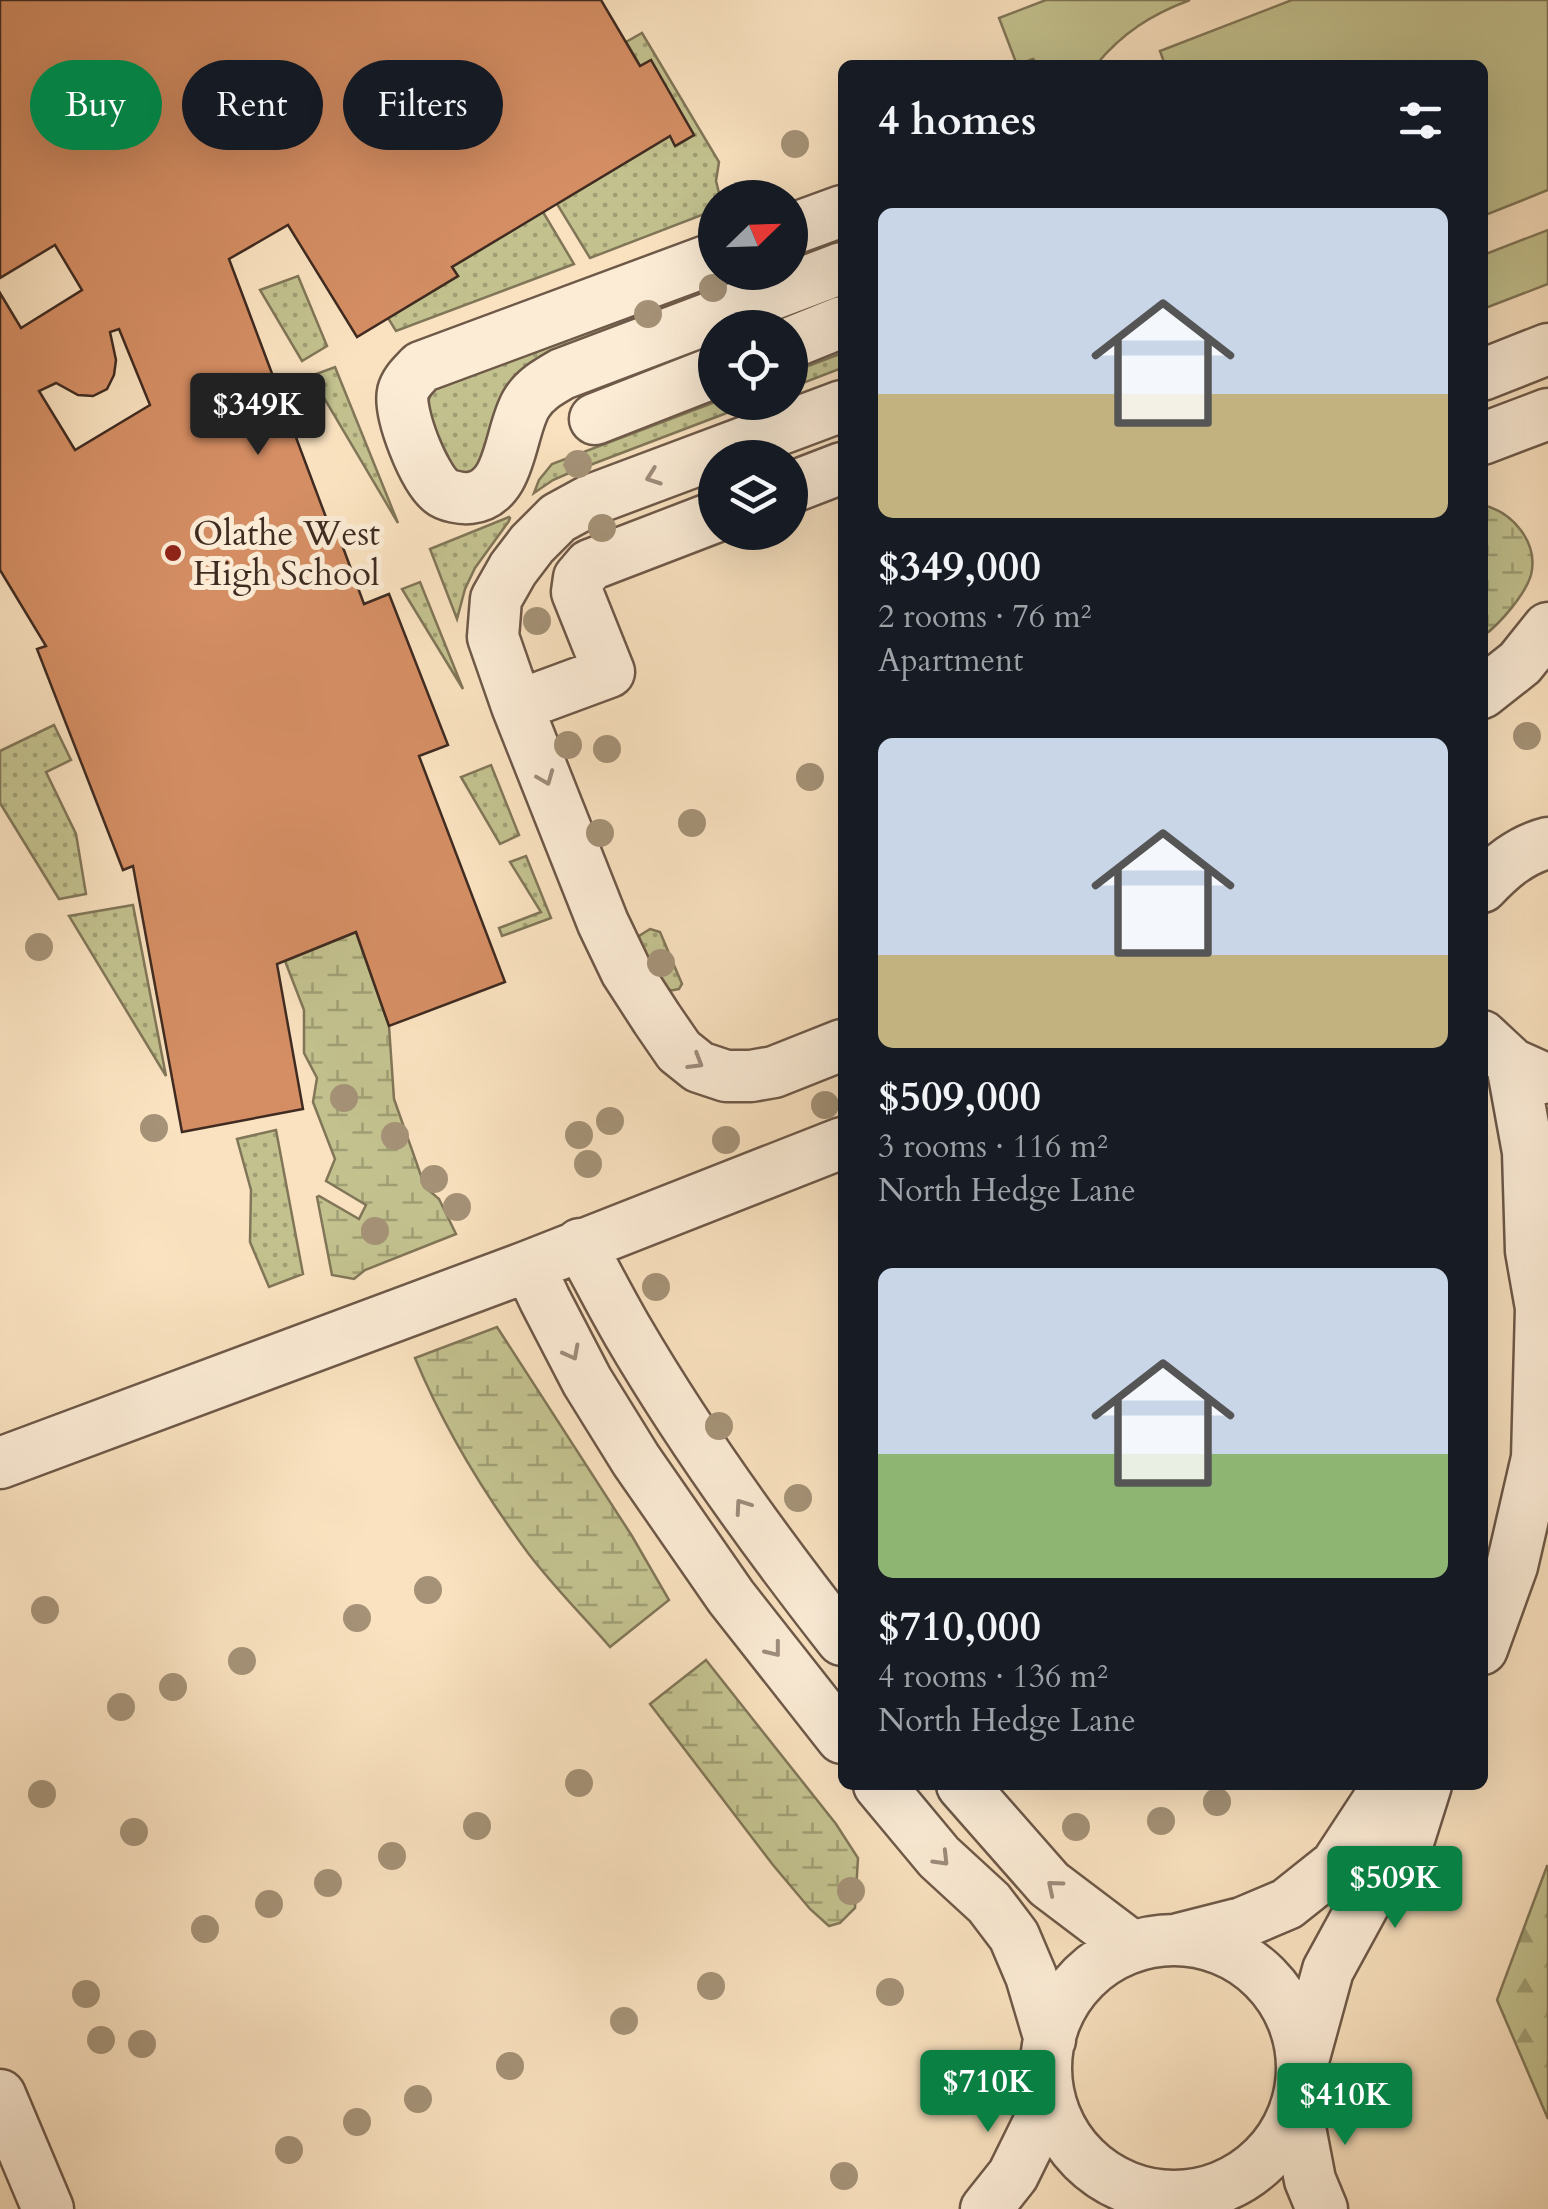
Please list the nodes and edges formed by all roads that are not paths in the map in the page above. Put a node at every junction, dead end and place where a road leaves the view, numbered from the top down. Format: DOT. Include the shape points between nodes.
graph roads {
  1 [pos="838,212"];
  2 [pos="808,223"];
  3 [pos="698,264"];
  4 [pos="838,270"];
  5 [pos="808,281"];
  6 [pos="784,290"];
  7 [pos="838,324"];
  8 [pos="808,335"];
  9 [pos="1548,350"];
  10 [pos="1488,373"];
  11 [pos="698,379"];
  12 [pos="838,407"];
  13 [pos="1548,414"];
  14 [pos="595,420"];
  15 [pos="1488,437"];
  16 [pos="838,470"];
  17 [pos="808,481"];
  18 [pos="698,524"];
  19 [pos="1548,628"];
  20 [pos="1488,688"];
  21 [pos="518,706"];
  22 [pos="1543,842"];
  23 [pos="1488,880"];
  24 [pos="838,1046"];
  25 [pos="1514,1060"];
  26 [pos="838,1145"];
  27 [pos="580,1244"];
  28 [pos="529,1266"];
  29 [pos="1545,1299"];
  30 [pos="0,1462"];
  31 [pos="778,1559"];
  32 [pos="731,1597"];
  33 [pos="1488,1632"];
  34 [pos="838,1635"];
  35 [pos="838,1733"];
  36 [pos="882,1790"];
  37 [pos="966,1790"];
  38 [pos="1389,1790"];
  39 [pos="1424,1790"];
  40 [pos="1155,1943"];
  41 [pos="1050,2040"];
  42 [pos="1299,2084"];
  43 [pos="0,2095"];
  44 [pos="1050,2100"];
  45 [pos="1164,2201"];
  46 [pos="48,2209"];
  47 [pos="986,2209"];
  48 [pos="1322,2209"];
  1 -- 2 [label="street"];
  3 -- 6 [label="street" via="421,368 403,392 402,409 427,477 444,495 470,498 491,490 518,420 540,387"];
  4 -- 5 [label="street"];
  7 -- 8 [label="street"];
  9 -- 10 [label="street"];
  11 -- 14 [label="street"];
  12 -- 21 [label="street, one-way" via="558,518 513,568 496,599 493,637"];
  13 -- 15 [label="street"];
  16 -- 17 [label="street"];
  18 -- 21 [label="street" via="590,565 577,592 610,672"];
  19 -- 20 [label="street"];
  21 -- 24 [label="street, one-way" via="603,924 679,1052 699,1067 751,1076"];
  22 -- 23 [label="street"];
  25 -- 29 [label="street" via="1528,1152 1531,1250"];
  26 -- 27 [label="street"];
  27 -- 28 [label="street"];
  31 -- 27 [label="street, one-way" via="626,1330"];
  28 -- 30 [label="street"];
  28 -- 32 [label="street, one-way" via="587,1381"];
  29 -- 33 [label="street" via="1537,1458 1512,1566"];
  31 -- 32 [label="street"];
  31 -- 34 [label="street"];
  32 -- 35 [label="street, one-way"];
  36 -- 41 [label="street, one-way" via="1014,1936"];
  40 -- 37 [label="street, one-way" via="1049,1884"];
  38 -- 40 [label="street" via="1336,1865 1286,1904 1242,1923"];
  39 -- 42 [label="street" via="1408,1842 1328,1970"];
  40 -- 41 [label="street" via="1096,1966 1068,1995"];
  40 -- 42 [label="street" via="1216,1946 1250,1963 1295,2024"];
  41 -- 44 [label="street"];
  42 -- 45 [label="street" via="1280,2140 1257,2166 1227,2185"];
  42 -- 48 [label="street" via="1310,2180"];
  43 -- 46 [label="street"];
  44 -- 45 [label="street" via="1085,2159 1113,2180"];
  44 -- 47 [label="street" via="1013,2175"];
}
